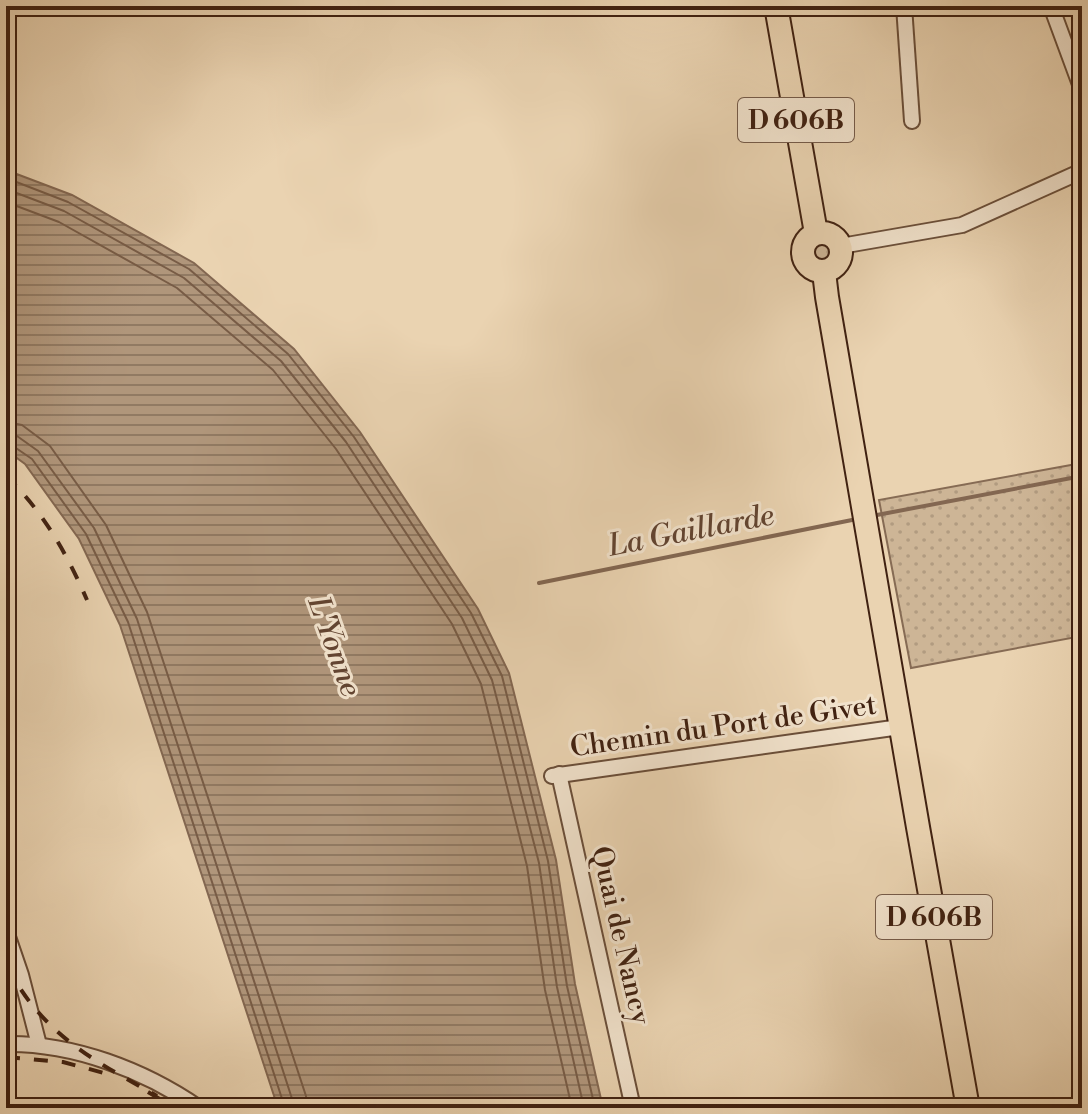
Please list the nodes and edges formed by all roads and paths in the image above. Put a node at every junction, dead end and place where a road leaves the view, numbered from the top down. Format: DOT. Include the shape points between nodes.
graph roads {
  1 [pos="776,6"];
  2 [pos="904,6"];
  3 [pos="1051,6"];
  4 [pos="1082,90"];
  5 [pos="912,121"];
  6 [pos="1082,171"];
  7 [pos="816,233"];
  8 [pos="841,246"];
  9 [pos="824,272"];
  10 [pos="900,727"];
  11 [pos="556,775"];
  12 [pos="6,931"];
  13 [pos="6,1044"];
  14 [pos="39,1045"];
  15 [pos="199,1108"];
  16 [pos="633,1108"];
  17 [pos="968,1108"];
  1 -- 7 [label="main road, D 606B"];
  2 -- 5 [label="street"];
  3 -- 4 [label="street"];
  6 -- 8 [label="street" via="962,225"];
  7 -- 8 [label="main road" via="834,236"];
  7 -- 9 [label="main road" via="803,246 804,258"];
  8 -- 9 [label="main road" via="838,263"];
  9 -- 10 [label="main road, D 606B"];
  10 -- 11 [label="street, Chemin du Port de Givet"];
  10 -- 17 [label="main road, D 606B"];
  11 -- 16 [label="street, Quai de Nancy"];
  12 -- 14 [label="street"];
  13 -- 14 [label="street"];
  14 -- 15 [label="street" via="129,1070"];
}
